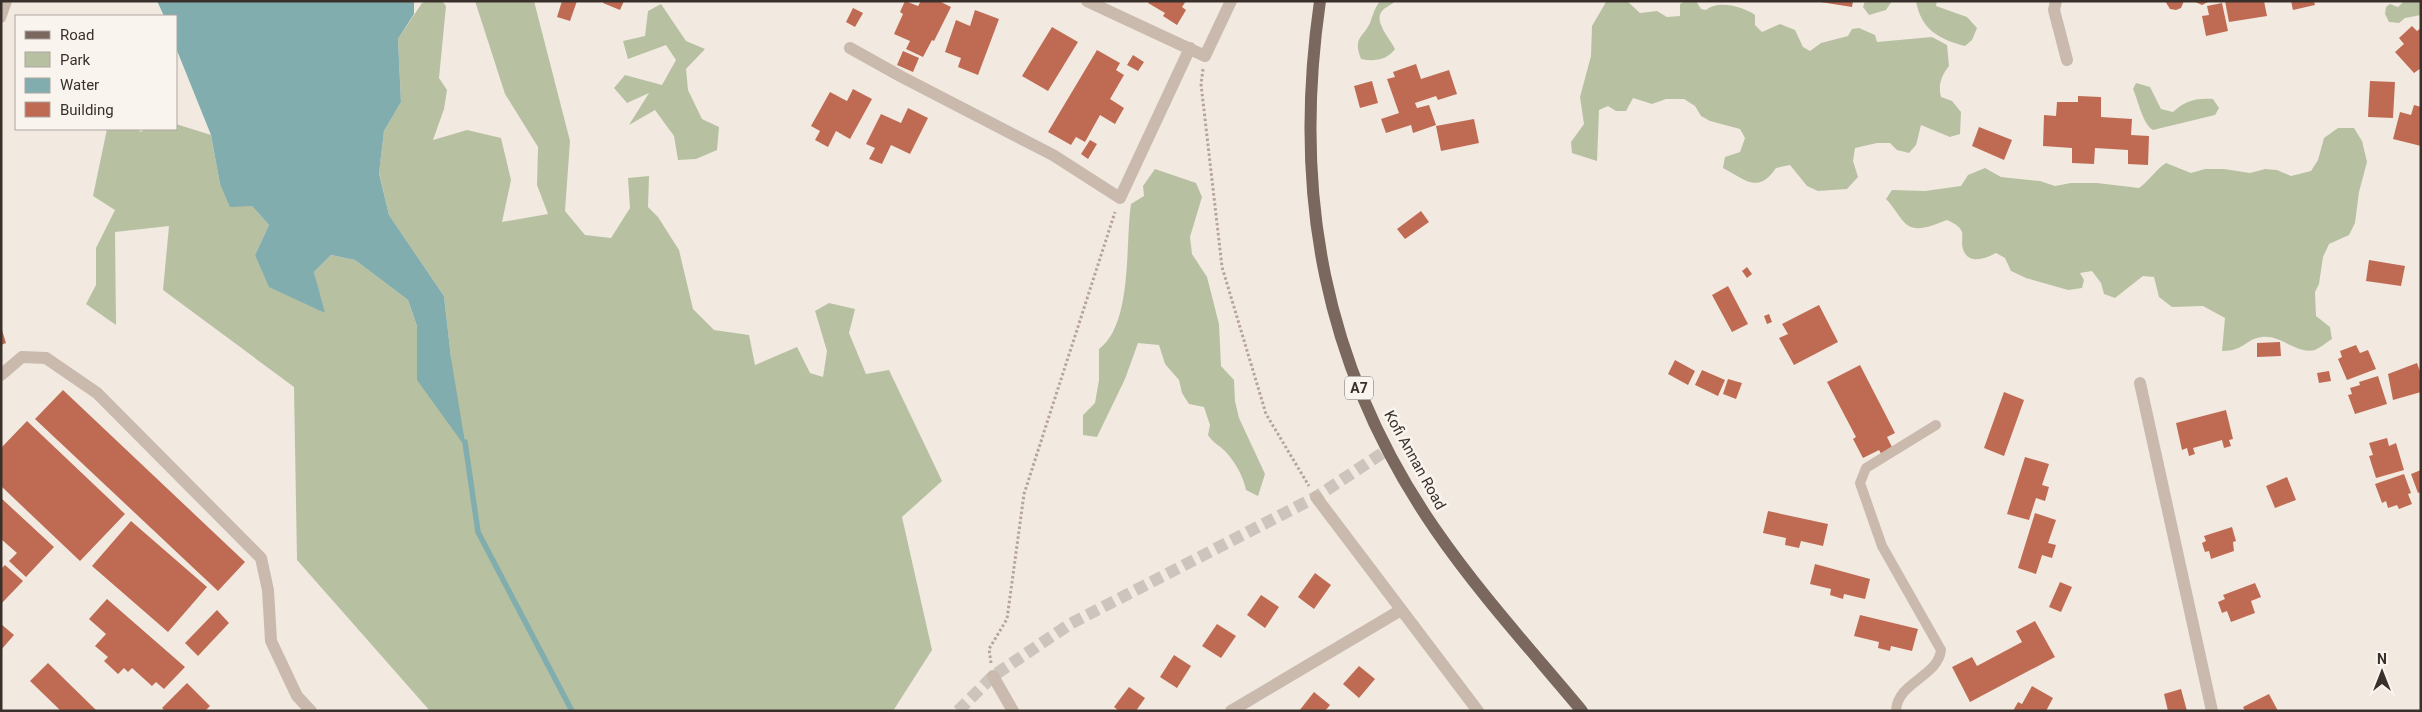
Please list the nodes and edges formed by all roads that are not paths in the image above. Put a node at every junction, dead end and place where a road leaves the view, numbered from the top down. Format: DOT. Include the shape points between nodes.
graph roads {
  1 [pos="7,1"];
  2 [pos="1086,1"];
  3 [pos="1231,1"];
  4 [pos="1320,1"];
  5 [pos="2056,1"];
  6 [pos="1,18"];
  7 [pos="850,48"];
  8 [pos="1190,48"];
  9 [pos="2067,60"];
  10 [pos="1,375"];
  11 [pos="2140,383"];
  12 [pos="1936,425"];
  13 [pos="1316,497"];
  14 [pos="1401,610"];
  15 [pos="993,676"];
  16 [pos="311,711"];
  17 [pos="1013,711"];
  18 [pos="1231,711"];
  19 [pos="1478,711"];
  20 [pos="1582,711"];
  21 [pos="1896,711"];
  22 [pos="2212,711"];
  1 -- 6 [label="lane"];
  2 -- 8 [label="street"];
  3 -- 8 [label="street" via="1205,56"];
  4 -- 20 [label="main road, Kofi Annan Road / A7" via="1310,87 1311,175 1324,278 1344,352 1387,450 1435,528 1481,590"];
  5 -- 9 [label="street" via="2054,10"];
  7 -- 8 [label="street" via="1054,155 1120,198"];
  10 -- 16 [label="street" via="22,357 46,358 97,393 261,558 268,590 271,641 297,696"];
  11 -- 22 [label="street"];
  12 -- 21 [label="lane" via="1866,468 1860,483 1882,546 1941,650 1936,664 1900,696"];
  13 -- 14 [label="street"];
  14 -- 18 [label="street"];
  14 -- 19 [label="street"];
  15 -- 17 [label="street"];
}
